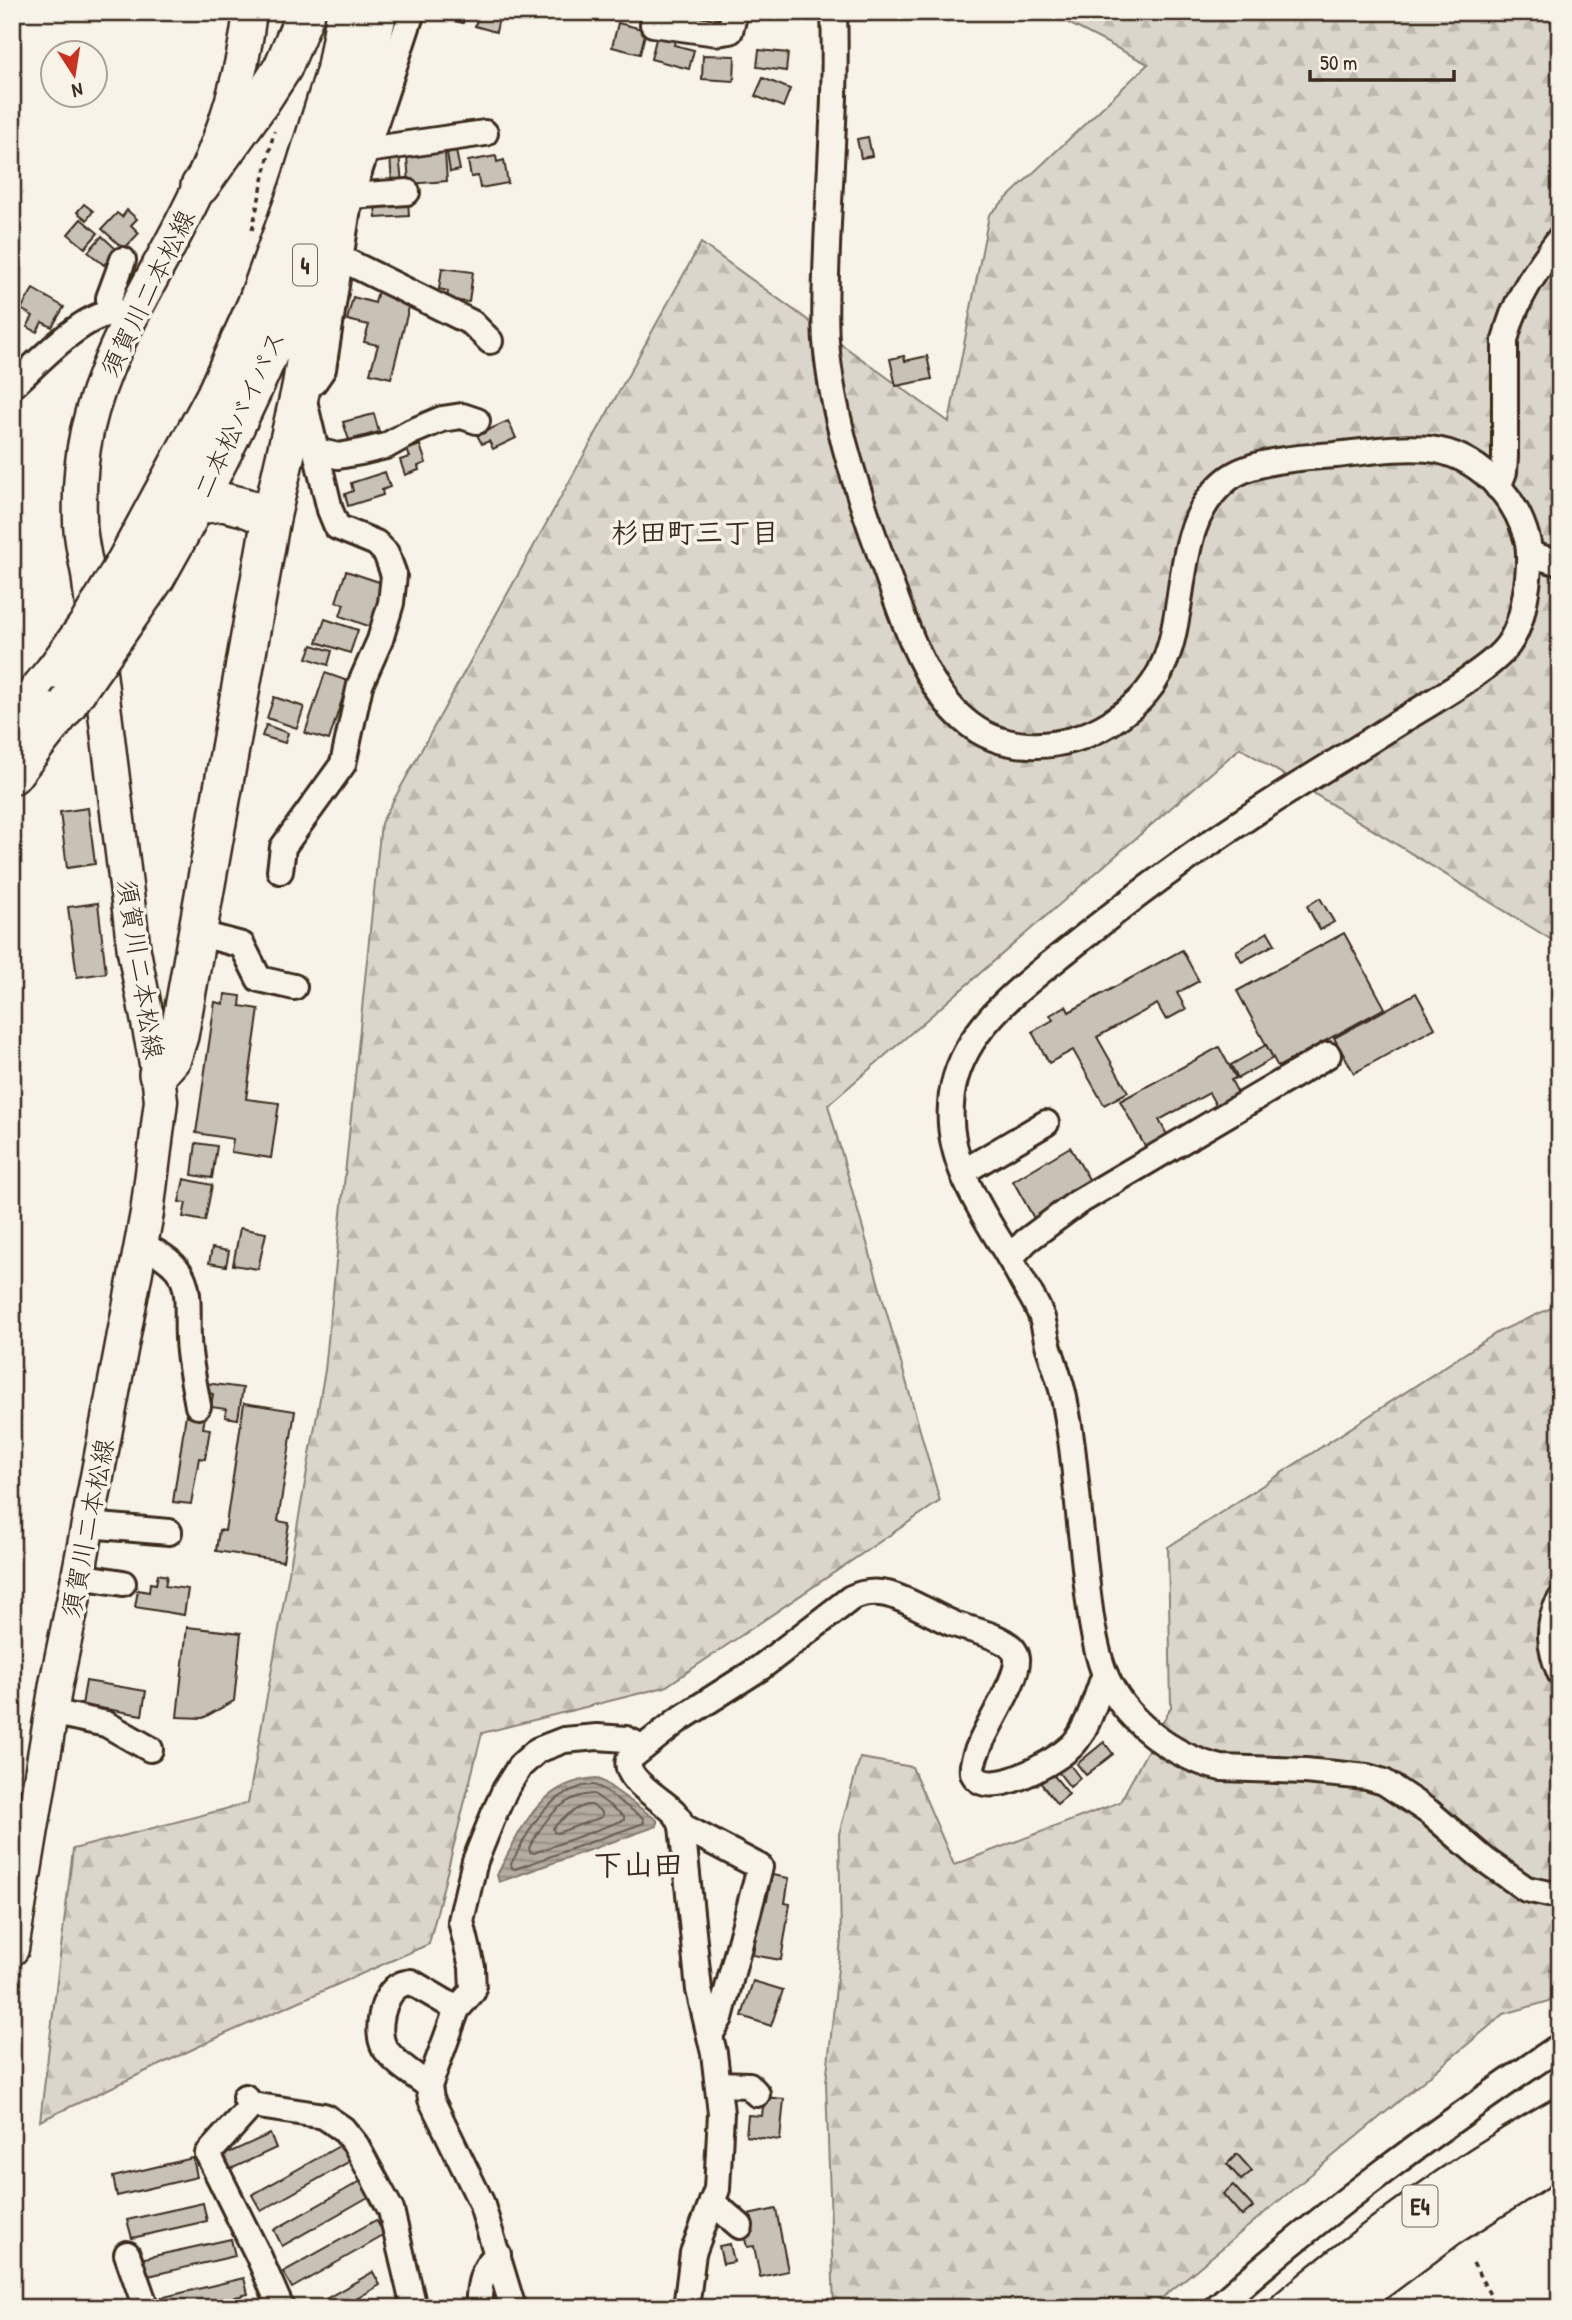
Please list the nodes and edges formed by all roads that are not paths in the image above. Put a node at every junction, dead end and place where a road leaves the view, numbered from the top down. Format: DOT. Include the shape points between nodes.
graph roads {
  1 [pos="250,12"];
  2 [pos="306,12"];
  3 [pos="346,12"];
  4 [pos="378,12"];
  5 [pos="412,12"];
  6 [pos="735,12"];
  7 [pos="834,12"];
  8 [pos="653,24"];
  9 [pos="485,133"];
  10 [pos="367,150"];
  11 [pos="200,186"];
  12 [pos="407,192"];
  13 [pos="341,196"];
  14 [pos="1560,238"];
  15 [pos="340,258"];
  16 [pos="123,260"];
  17 [pos="121,313"];
  18 [pos="490,341"];
  19 [pos="15,378"];
  20 [pos="301,388"];
  21 [pos="477,421"];
  22 [pos="317,451"];
  23 [pos="1498,487"];
  24 [pos="159,499"];
  25 [pos="196,505"];
  26 [pos="271,518"];
  27 [pos="1529,554"];
  28 [pos="1560,563"];
  29 [pos="140,570"];
  30 [pos="12,723"];
  31 [pos="12,775"];
  32 [pos="280,870"];
  33 [pos="197,933"];
  34 [pos="294,987"];
  35 [pos="1328,1055"];
  36 [pos="159,1074"];
  37 [pos="1046,1124"];
  38 [pos="963,1172"];
  39 [pos="141,1245"];
  40 [pos="1010,1258"];
  41 [pos="198,1406"];
  42 [pos="88,1525"];
  43 [pos="169,1532"];
  44 [pos="79,1576"];
  45 [pos="123,1583"];
  46 [pos="1560,1600"];
  47 [pos="1560,1673"];
  48 [pos="1105,1674"];
  49 [pos="51,1712"];
  50 [pos="642,1747"];
  51 [pos="150,1749"];
  52 [pos="682,1826"];
  53 [pos="1560,1893"];
  54 [pos="12,1949"];
  55 [pos="457,2009"];
  56 [pos="710,2035"];
  57 [pos="1560,2046"];
  58 [pos="718,2084"];
  59 [pos="429,2086"];
  60 [pos="757,2094"];
  61 [pos="1560,2117"];
  62 [pos="1560,2156"];
  63 [pos="712,2202"];
  64 [pos="740,2226"];
  65 [pos="127,2254"];
  66 [pos="498,2254"];
  67 [pos="146,2308"];
  68 [pos="281,2308"];
  69 [pos="414,2308"];
  70 [pos="479,2308"];
  71 [pos="513,2308"];
  72 [pos="686,2308"];
  73 [pos="1216,2308"];
  74 [pos="1289,2308"];
  75 [pos="1340,2308"];
  1 -- 11 [label="main road, 須賀川二本松線" via="234,88"];
  2 -- 11 [label="highway" via="283,66"];
  3 -- 24 [label="highway, 二本松バイパス / 4" via="335,72 256,305 215,396"];
  4 -- 13 [label="highway, 二本松バイパス / 4"];
  5 -- 10 [label="street"];
  6 -- 8 [label="street" via="730,31 717,33"];
  7 -- 23 [label="street" via="825,332 834,397 870,526 917,652 953,710 970,726 1007,742 1046,745 1093,732 1138,701 1157,677 1172,637 1186,550 1196,524 1222,485 1242,470 1310,457 1428,449 1475,464"];
  9 -- 10 [label="street"];
  10 -- 13 [label="street"];
  11 -- 17 [label="main road, 須賀川二本松線"];
  12 -- 13 [label="street"];
  13 -- 15 [label="street"];
  13 -- 20 [label="highway"];
  13 -- 25 [label="highway, 二本松バイパス / 4"];
  14 -- 23 [label="street" via="1525,286 1507,329 1505,457"];
  15 -- 18 [label="street" via="472,323"];
  15 -- 20 [label="street" via="323,369 314,382"];
  16 -- 17 [label="street" via="109,298"];
  17 -- 19 [label="street" via="75,331"];
  17 -- 36 [label="main road, 須賀川二本松線" via="115,348 87,432 79,523 134,951"];
  20 -- 22 [label="street"];
  20 -- 26 [label="highway"];
  21 -- 22 [label="street" via="461,416 442,419 386,446 379,457"];
  22 -- 32 [label="street" via="337,527 376,543 386,553 394,575 391,603 360,685 343,764 283,847"];
  23 -- 27 [label="street" via="1516,512"];
  24 -- 25 [label="highway"];
  24 -- 29 [label="highway, 二本松バイパス / 4"];
  25 -- 26 [label="highway" via="223,502"];
  25 -- 29 [label="highway, 二本松バイパス / 4"];
  26 -- 33 [label="highway"];
  27 -- 28 [label="street"];
  27 -- 38 [label="street" via="1522,613 1502,653 1198,852 1108,917 1001,1007 977,1034 958,1069 951,1095 950,1133"];
  29 -- 30 [label="highway, 二本松バイパス / 4, bridge" via="89,623"];
  29 -- 31 [label="highway, 二本松バイパス / 4, bridge" via="67,705"];
  33 -- 34 [label="street" via="242,944 259,979"];
  33 -- 36 [label="highway" via="179,1036 172,1058"];
  35 -- 40 [label="street" via="1077,1203"];
  36 -- 39 [label="main road, 須賀川二本松線" via="159,1127"];
  37 -- 38 [label="street"];
  38 -- 40 [label="street"];
  39 -- 41 [label="street" via="164,1255 185,1283"];
  39 -- 42 [label="main road, 須賀川二本松線"];
  40 -- 48 [label="street" via="1041,1314 1061,1385 1095,1637"];
  42 -- 43 [label="street"];
  42 -- 44 [label="main road, 須賀川二本松線"];
  44 -- 45 [label="street"];
  44 -- 49 [label="main road, 須賀川二本松線"];
  46 -- 47 [label="street" via="1554,1610 1551,1651"];
  48 -- 50 [label="street" via="1085,1728 1069,1749 1032,1772 996,1785 984,1783 974,1775 971,1762 995,1716 1017,1656 994,1636 954,1624 898,1597 864,1592"];
  48 -- 53 [label="street" via="1126,1707 1153,1735 1183,1756 1221,1768 1317,1772 1384,1782 1526,1889"];
  49 -- 51 [label="street" via="106,1724"];
  49 -- 54 [label="main road, 須賀川二本松線"];
  50 -- 52 [label="street" via="629,1759 628,1768 672,1810"];
  50 -- 55 [label="street" via="626,1739 564,1740 538,1749 520,1766 475,1861 461,1921 473,1991"];
  52 -- 56 [label="street" via="699,1990"];
  52 -- 56 [label="street" via="760,1867 720,2018"];
  55 -- 59 [label="street"];
  55 -- 59 [label="street" via="411,1982 398,1985 381,2016 380,2037 385,2049"];
  56 -- 58 [label="street"];
  57 -- 73 [label="street" via="1384,2171"];
  58 -- 60 [label="street" via="749,2085"];
  58 -- 63 [label="street" via="720,2153"];
  59 -- 66 [label="street" via="481,2202"];
  61 -- 74 [label="highway, E4" via="1430,2199"];
  62 -- 75 [label="highway, E4" via="1448,2228"];
  63 -- 64 [label="street"];
  63 -- 72 [label="street" via="693,2253"];
  65 -- 67 [label="street"];
  66 -- 70 [label="street" via="478,2289"];
  66 -- 71 [label="street"];
  68 -- 69 [label="street" via="208,2154 249,2101 324,2116 356,2145 391,2210"];
}
